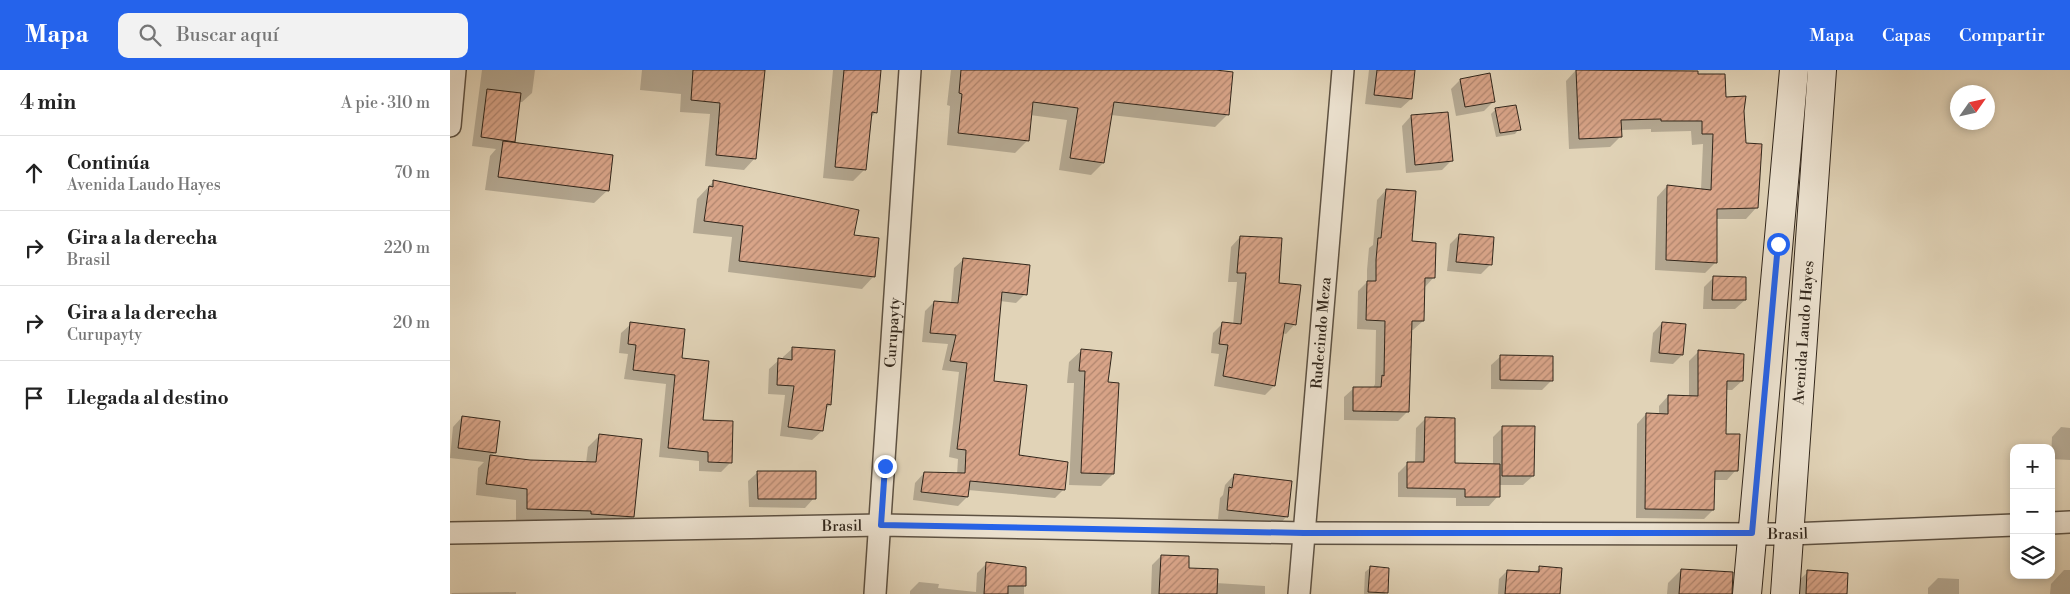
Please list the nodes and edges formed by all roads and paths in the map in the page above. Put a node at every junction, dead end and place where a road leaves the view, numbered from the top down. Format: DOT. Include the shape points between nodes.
graph roads {
  1 [pos="455,70"];
  2 [pos="910,70"];
  3 [pos="1342,70"];
  4 [pos="1794,70"];
  5 [pos="1822,70"];
  6 [pos="450,126"];
  7 [pos="2070,522"];
  8 [pos="2055,523"];
  9 [pos="881,525"];
  10 [pos="2010,525"];
  11 [pos="450,533"];
  12 [pos="1304,533"];
  13 [pos="1752,533"];
  14 [pos="1790,534"];
  15 [pos="875,594"];
  16 [pos="1299,594"];
  17 [pos="1747,594"];
  18 [pos="1785,594"];
  1 -- 6 [label="street"];
  2 -- 9 [label="street, Curupayty"];
  3 -- 12 [label="street, Rudecindo Meza"];
  4 -- 13 [label="street"];
  5 -- 14 [label="street, Avenida Laudo Hayes"];
  7 -- 8 [label="street"];
  9 -- 11 [label="street, Brasil"];
  9 -- 12 [label="street, Brasil"];
  9 -- 15 [label="street, Curupayty"];
  10 -- 14 [label="street, Brasil"];
  12 -- 13 [label="street, Brasil"];
  12 -- 16 [label="street, Rudecindo Meza"];
  13 -- 14 [label="street, Brasil"];
  13 -- 17 [label="street"];
  14 -- 18 [label="street, Avenida Laudo Hayes"];
}
